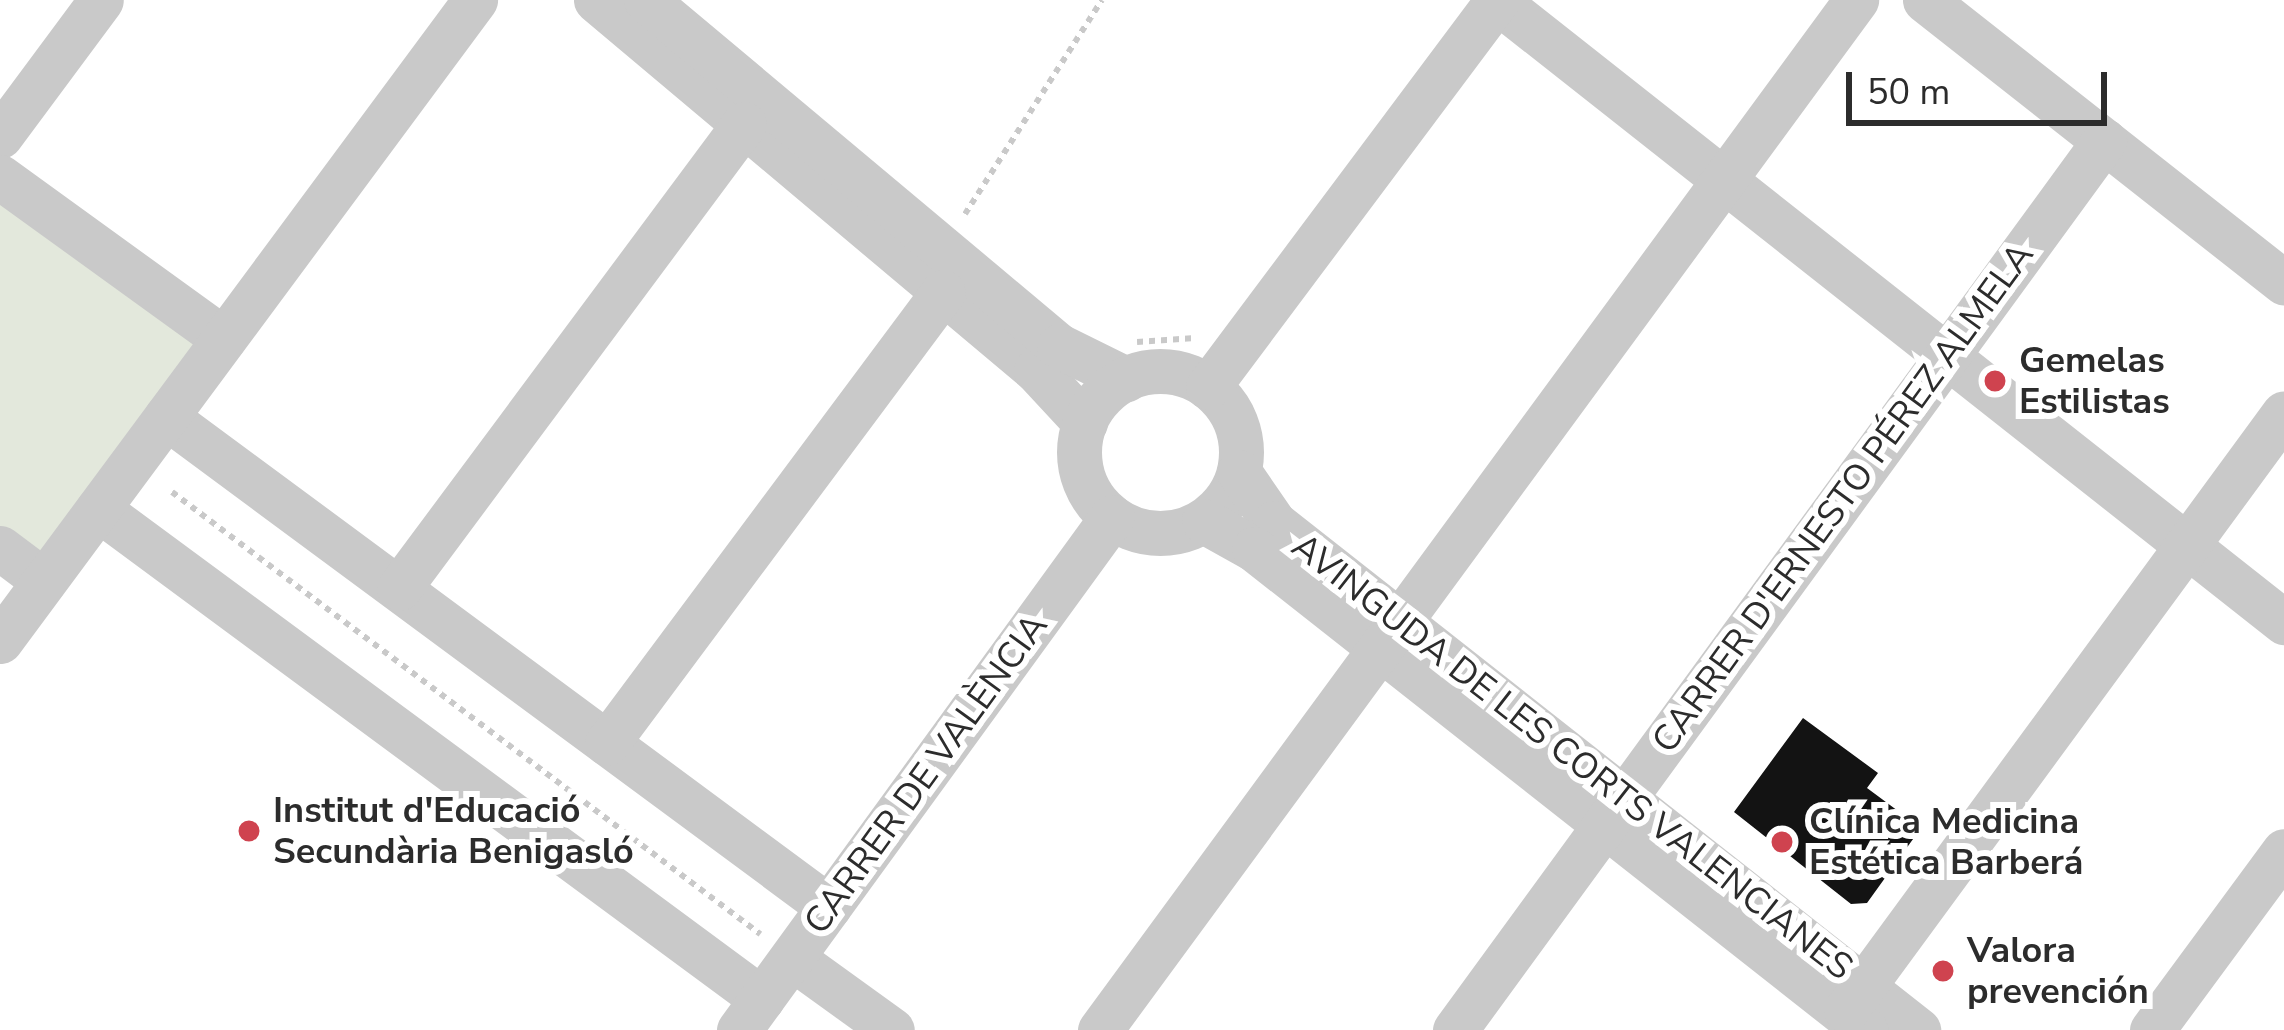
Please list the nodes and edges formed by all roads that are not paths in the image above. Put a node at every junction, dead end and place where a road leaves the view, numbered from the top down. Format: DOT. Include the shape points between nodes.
graph roads {
  1 [pos="100,0"];
  2 [pos="476,0"];
  3 [pos="596,0"];
  4 [pos="646,0"];
  5 [pos="1497,0"];
  6 [pos="1856,0"];
  7 [pos="1925,0"];
  8 [pos="744,124"];
  9 [pos="0,136"];
  10 [pos="2104,141"];
  11 [pos="0,176"];
  12 [pos="1724,180"];
  13 [pos="2284,283"];
  14 [pos="943,292"];
  15 [pos="224,339"];
  16 [pos="1947,356"];
  17 [pos="1129,361"];
  18 [pos="1208,387"];
  19 [pos="2284,412"];
  20 [pos="166,417"];
  21 [pos="1085,423"];
  22 [pos="1239,472"];
  23 [pos="98,509"];
  24 [pos="1112,518"];
  25 [pos="1204,521"];
  26 [pos="2187,545"];
  27 [pos="0,548"];
  28 [pos="44,581"];
  29 [pos="398,589"];
  30 [pos="2284,622"];
  31 [pos="1390,635"];
  32 [pos="0,640"];
  33 [pos="608,743"];
  34 [pos="1615,812"];
  35 [pos="2284,851"];
  36 [pos="829,907"];
  37 [pos="792,958"];
  38 [pos="750,1014"];
  39 [pos="1851,1015"];
  40 [pos="892,1030"];
  41 [pos="1100,1030"];
  42 [pos="1456,1030"];
  43 [pos="1918,1030"];
  44 [pos="2152,1030"];
  1 -- 9 [label="street"];
  2 -- 15 [label="street"];
  3 -- 8 [label="street"];
  4 -- 17 [label="street" via="1058,346"];
  5 -- 12 [label="street"];
  5 -- 18 [label="street"];
  6 -- 12 [label="street"];
  7 -- 10 [label="street"];
  8 -- 14 [label="street"];
  8 -- 29 [label="street"];
  10 -- 13 [label="street"];
  10 -- 16 [label="street, CARRER D'ERNESTO PÉREZ ALMELA"];
  11 -- 15 [label="street"];
  12 -- 16 [label="street"];
  12 -- 31 [label="street"];
  14 -- 21 [label="street"];
  14 -- 33 [label="street"];
  15 -- 20 [label="street"];
  16 -- 26 [label="street"];
  16 -- 34 [label="street, CARRER D'ERNESTO PÉREZ ALMELA"];
  17 -- 18 [label="street"];
  17 -- 21 [label="street"];
  18 -- 22 [label="street" via="1236,424"];
  19 -- 26 [label="street"];
  20 -- 23 [label="street"];
  20 -- 29 [label="street"];
  21 -- 24 [label="street" via="1082,475"];
  22 -- 25 [label="street"];
  22 -- 31 [label="street, AVINGUDA DE LES CORTS VALENCIANES" via="1274,523"];
  23 -- 28 [label="street"];
  23 -- 38 [label="street"];
  24 -- 25 [label="street" via="1157,533"];
  24 -- 36 [label="street, CARRER DE VALÈNCIA"];
  25 -- 31 [label="street, AVINGUDA DE LES CORTS VALENCIANES"];
  26 -- 30 [label="street"];
  26 -- 39 [label="street"];
  27 -- 28 [label="street"];
  28 -- 32 [label="street"];
  29 -- 33 [label="street"];
  31 -- 34 [label="street, AVINGUDA DE LES CORTS VALENCIANES"];
  31 -- 41 [label="street"];
  33 -- 36 [label="street"];
  34 -- 39 [label="street, AVINGUDA DE LES CORTS VALENCIANES"];
  34 -- 42 [label="street, CARRER D'ERNESTO PÉREZ ALMELA"];
  35 -- 44 [label="street"];
  36 -- 37 [label="street, CARRER DE VALÈNCIA"];
  37 -- 38 [label="street, CARRER DE VALÈNCIA"];
  37 -- 40 [label="street"];
  39 -- 43 [label="street, AVINGUDA DE LES CORTS VALENCIANES"];
}
